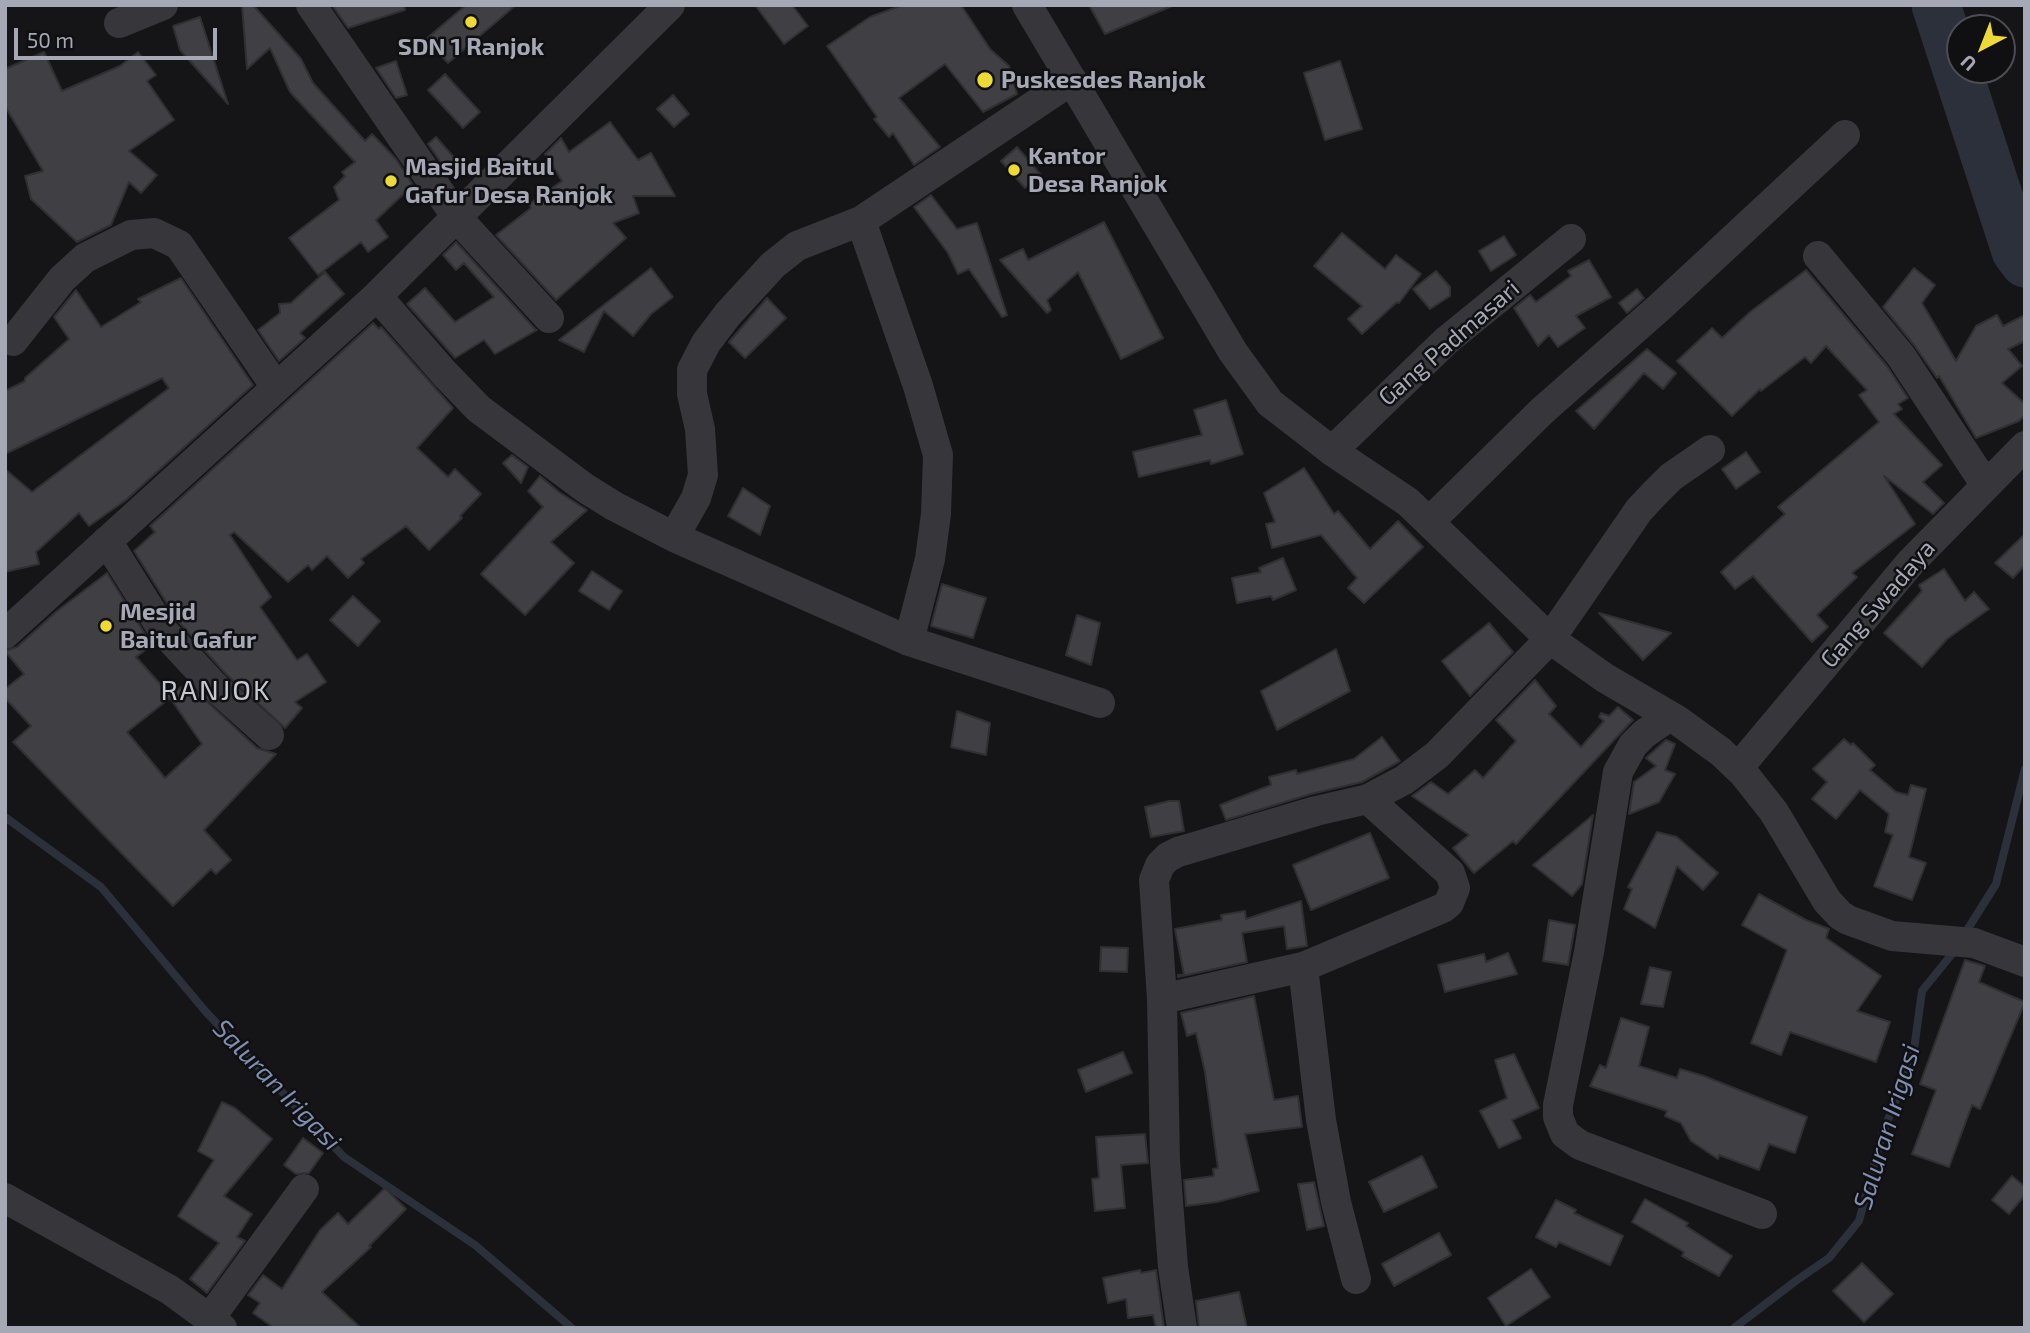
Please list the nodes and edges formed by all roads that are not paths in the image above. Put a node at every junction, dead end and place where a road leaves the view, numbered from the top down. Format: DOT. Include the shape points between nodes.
graph roads {
  1 [pos="163,5"];
  2 [pos="311,5"];
  3 [pos="670,5"];
  4 [pos="1027,5"];
  5 [pos="119,23"];
  6 [pos="1072,80"];
  7 [pos="1845,135"];
  8 [pos="458,219"];
  9 [pos="860,221"];
  10 [pos="1571,239"];
  11 [pos="1818,256"];
  12 [pos="377,296"];
  13 [pos="550,318"];
  14 [pos="13,341"];
  15 [pos="276,387"];
  16 [pos="2025,446"];
  17 [pos="1710,450"];
  18 [pos="1332,451"];
  19 [pos="1985,485"];
  20 [pos="1429,522"];
  21 [pos="674,537"];
  22 [pos="107,541"];
  23 [pos="5,634"];
  24 [pos="1550,639"];
  25 [pos="909,641"];
  26 [pos="1100,703"];
  27 [pos="1670,716"];
  28 [pos="269,735"];
  29 [pos="1738,768"];
  30 [pos="1368,799"];
  31 [pos="2025,962"];
  32 [pos="1303,967"];
  33 [pos="1162,999"];
  34 [pos="304,1189"];
  35 [pos="5,1198"];
  36 [pos="1762,1214"];
  37 [pos="1356,1279"];
  38 [pos="216,1323"];
  39 [pos="1182,1328"];
  1 -- 5 [label="street"];
  2 -- 8 [label="street"];
  3 -- 8 [label="street"];
  4 -- 6 [label="street"];
  6 -- 9 [label="street"];
  6 -- 18 [label="street" via="1248,373 1270,403"];
  7 -- 20 [label="street" via="1542,411"];
  8 -- 12 [label="street"];
  8 -- 13 [label="street"];
  9 -- 21 [label="street" via="797,246 773,265 697,357 692,394 703,475"];
  9 -- 25 [label="street" via="938,455 930,559"];
  10 -- 18 [label="street, Gang Padmasari" via="1446,341"];
  11 -- 19 [label="street" via="1901,356"];
  12 -- 15 [label="street"];
  12 -- 21 [label="street" via="480,409 585,488"];
  14 -- 15 [label="street" via="62,279 85,258 131,234 154,233 179,244"];
  15 -- 22 [label="street"];
  16 -- 19 [label="street, Gang Swadaya"];
  17 -- 24 [label="street" via="1671,477 1639,510"];
  18 -- 20 [label="street" via="1408,502"];
  19 -- 29 [label="street, Gang Swadaya" via="1911,562"];
  20 -- 24 [label="street"];
  21 -- 25 [label="street"];
  22 -- 23 [label="street"];
  22 -- 28 [label="street" via="172,641"];
  24 -- 27 [label="street"];
  24 -- 30 [label="street" via="1437,755"];
  25 -- 26 [label="street"];
  27 -- 29 [label="street"];
  27 -- 36 [label="street" via="1644,734 1618,772 1558,1117 1565,1135 1580,1145"];
  29 -- 31 [label="street" via="1774,812 1833,908 1848,920 1892,936 1974,943"];
  30 -- 32 [label="street" via="1448,870 1454,880 1454,896 1443,908"];
  30 -- 33 [label="street" via="1178,852 1164,860 1154,880"];
  32 -- 33 [label="street"];
  32 -- 37 [label="street" via="1321,1120"];
  33 -- 39 [label="street" via="1164,1161"];
  34 -- 38 [label="street"];
  35 -- 38 [label="street" via="170,1290"];
}
